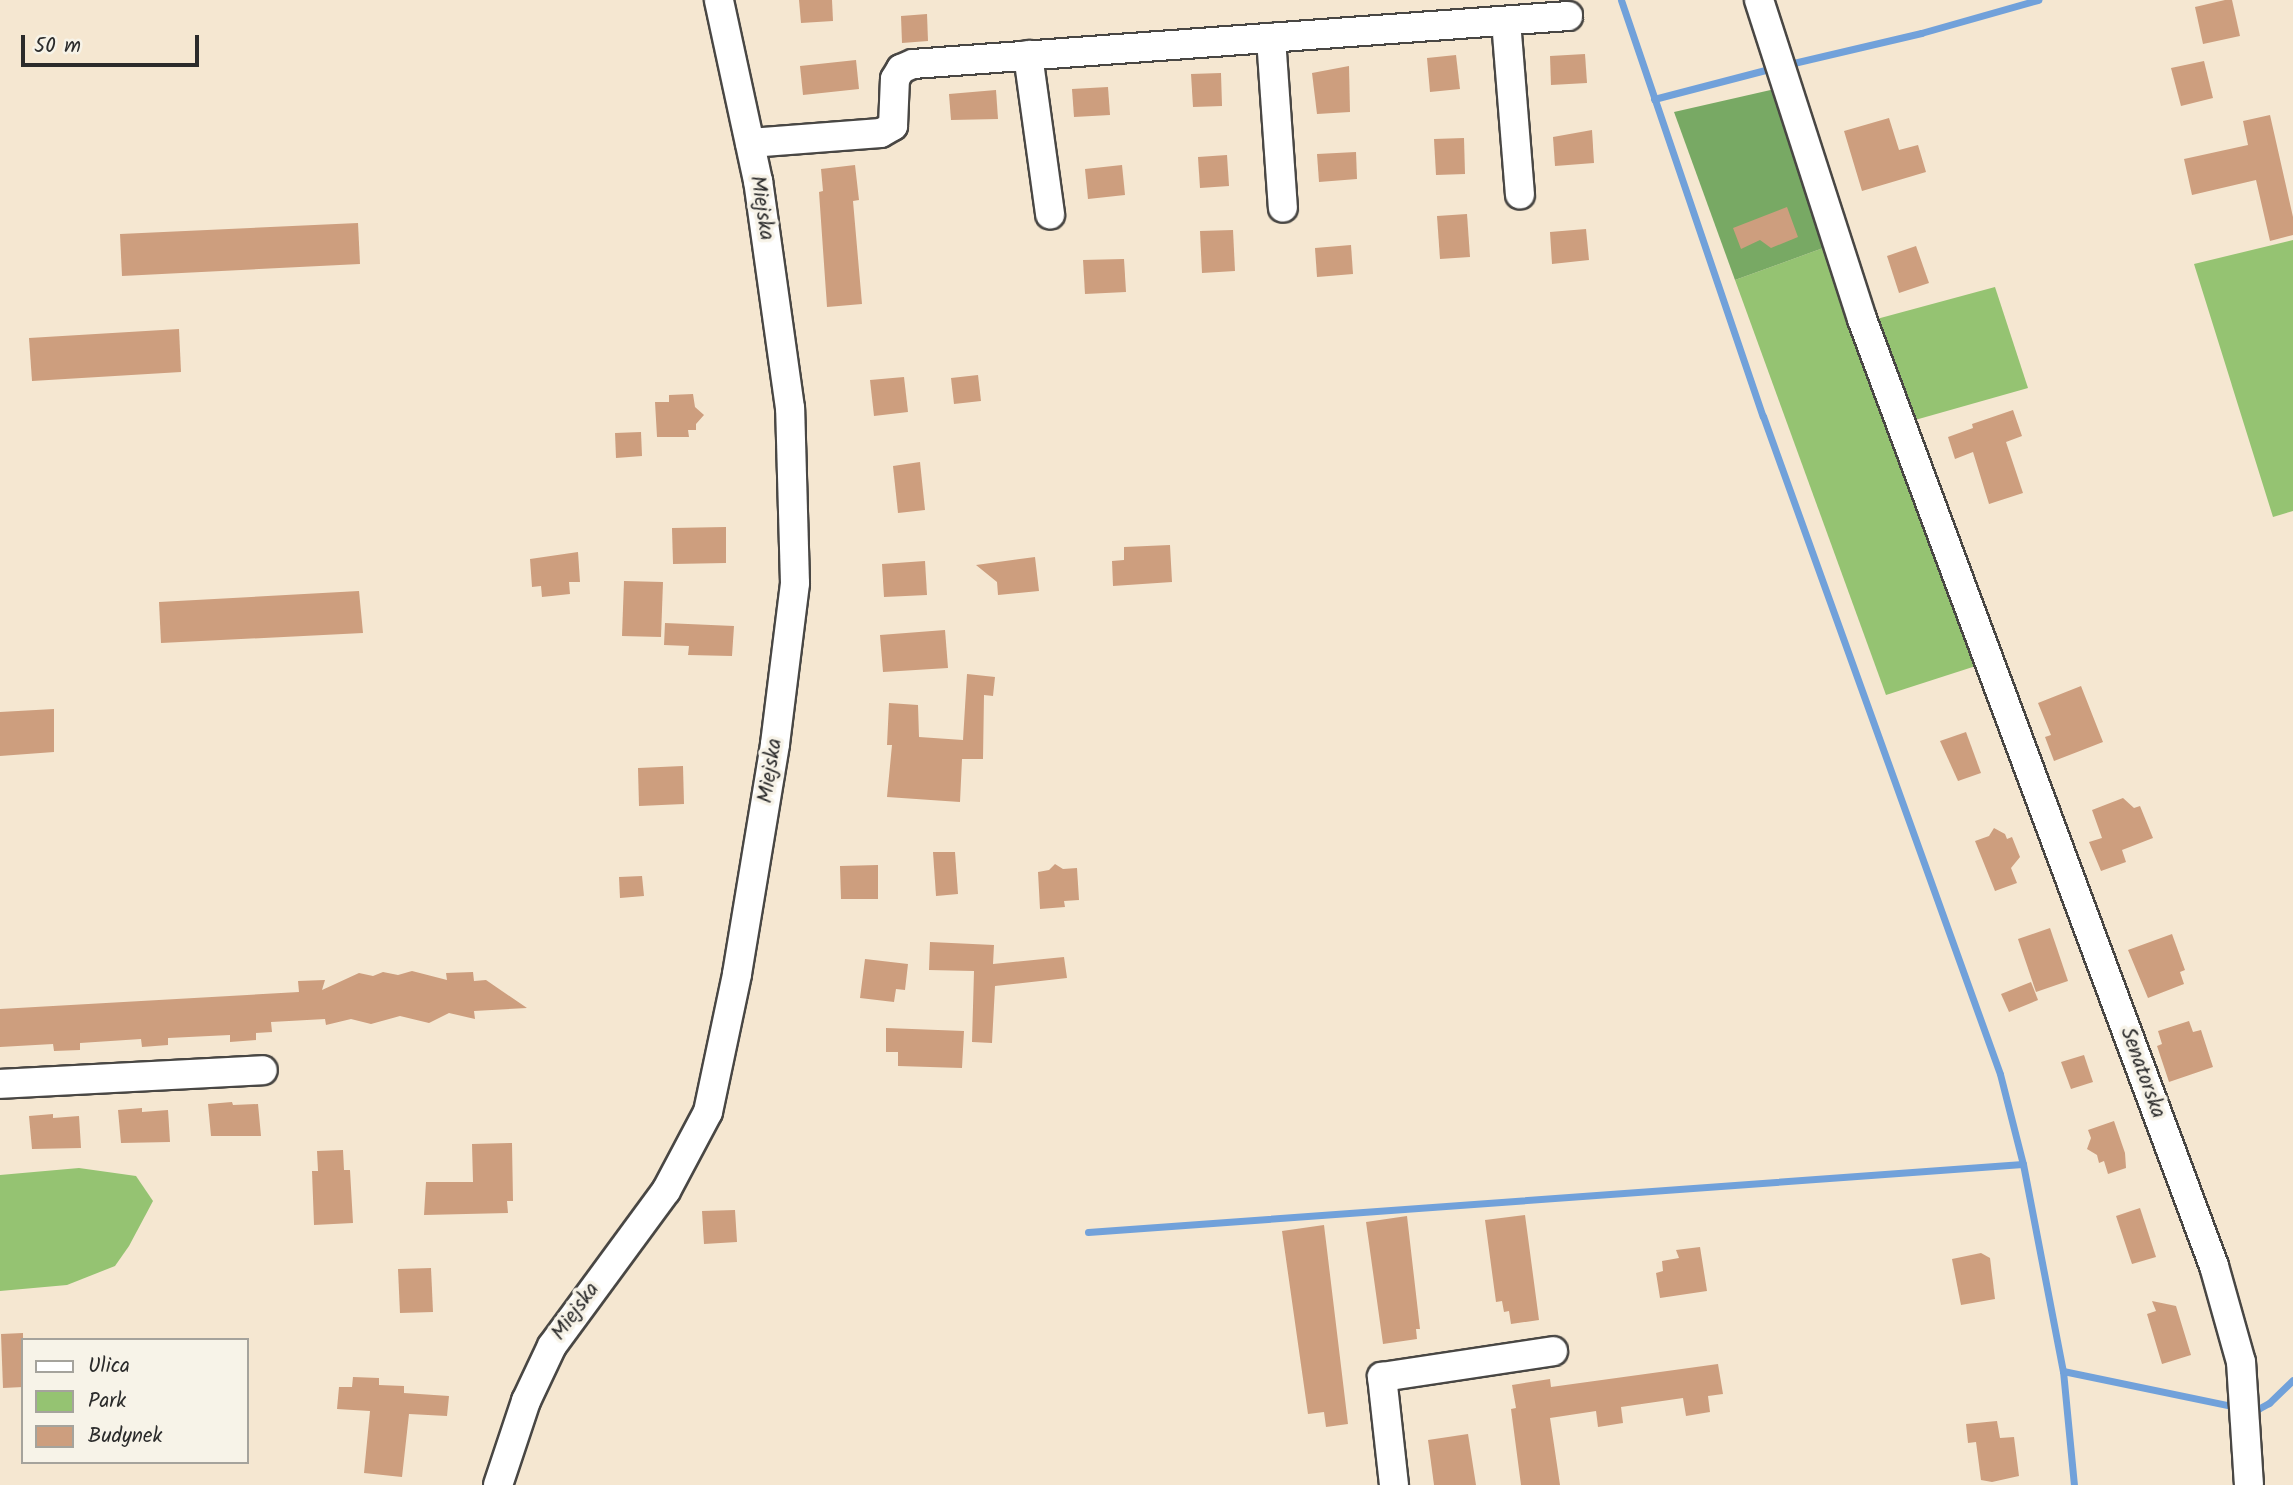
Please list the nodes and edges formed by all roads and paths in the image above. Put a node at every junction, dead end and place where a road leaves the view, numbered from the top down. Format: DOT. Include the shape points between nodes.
graph roads {
  1 [pos="719,0"];
  2 [pos="1759,0"];
  3 [pos="1568,16"];
  4 [pos="1506,21"];
  5 [pos="1271,38"];
  6 [pos="1028,55"];
  7 [pos="750,143"];
  8 [pos="1520,194"];
  9 [pos="1283,208"];
  10 [pos="1050,214"];
  11 [pos="263,1070"];
  12 [pos="0,1084"];
  13 [pos="1553,1351"];
  14 [pos="498,1485"];
  15 [pos="1394,1485"];
  16 [pos="2249,1485"];
  1 -- 7 [label="street, Miejska"];
  2 -- 16 [label="street, Senatorska" via="1862,318 2214,1266 2241,1363"];
  3 -- 4 [label="street"];
  4 -- 5 [label="street"];
  4 -- 8 [label="street"];
  5 -- 6 [label="street"];
  5 -- 9 [label="street"];
  6 -- 7 [label="street" via="913,64 901,69 895,79 893,125 881,133"];
  6 -- 10 [label="street"];
  7 -- 14 [label="street, Miejska" via="787,376 796,541 785,679 737,975 716,1085 699,1135 656,1206 552,1346 526,1401"];
  11 -- 12 [label="street"];
  13 -- 15 [label="street" via="1382,1377"];
}
